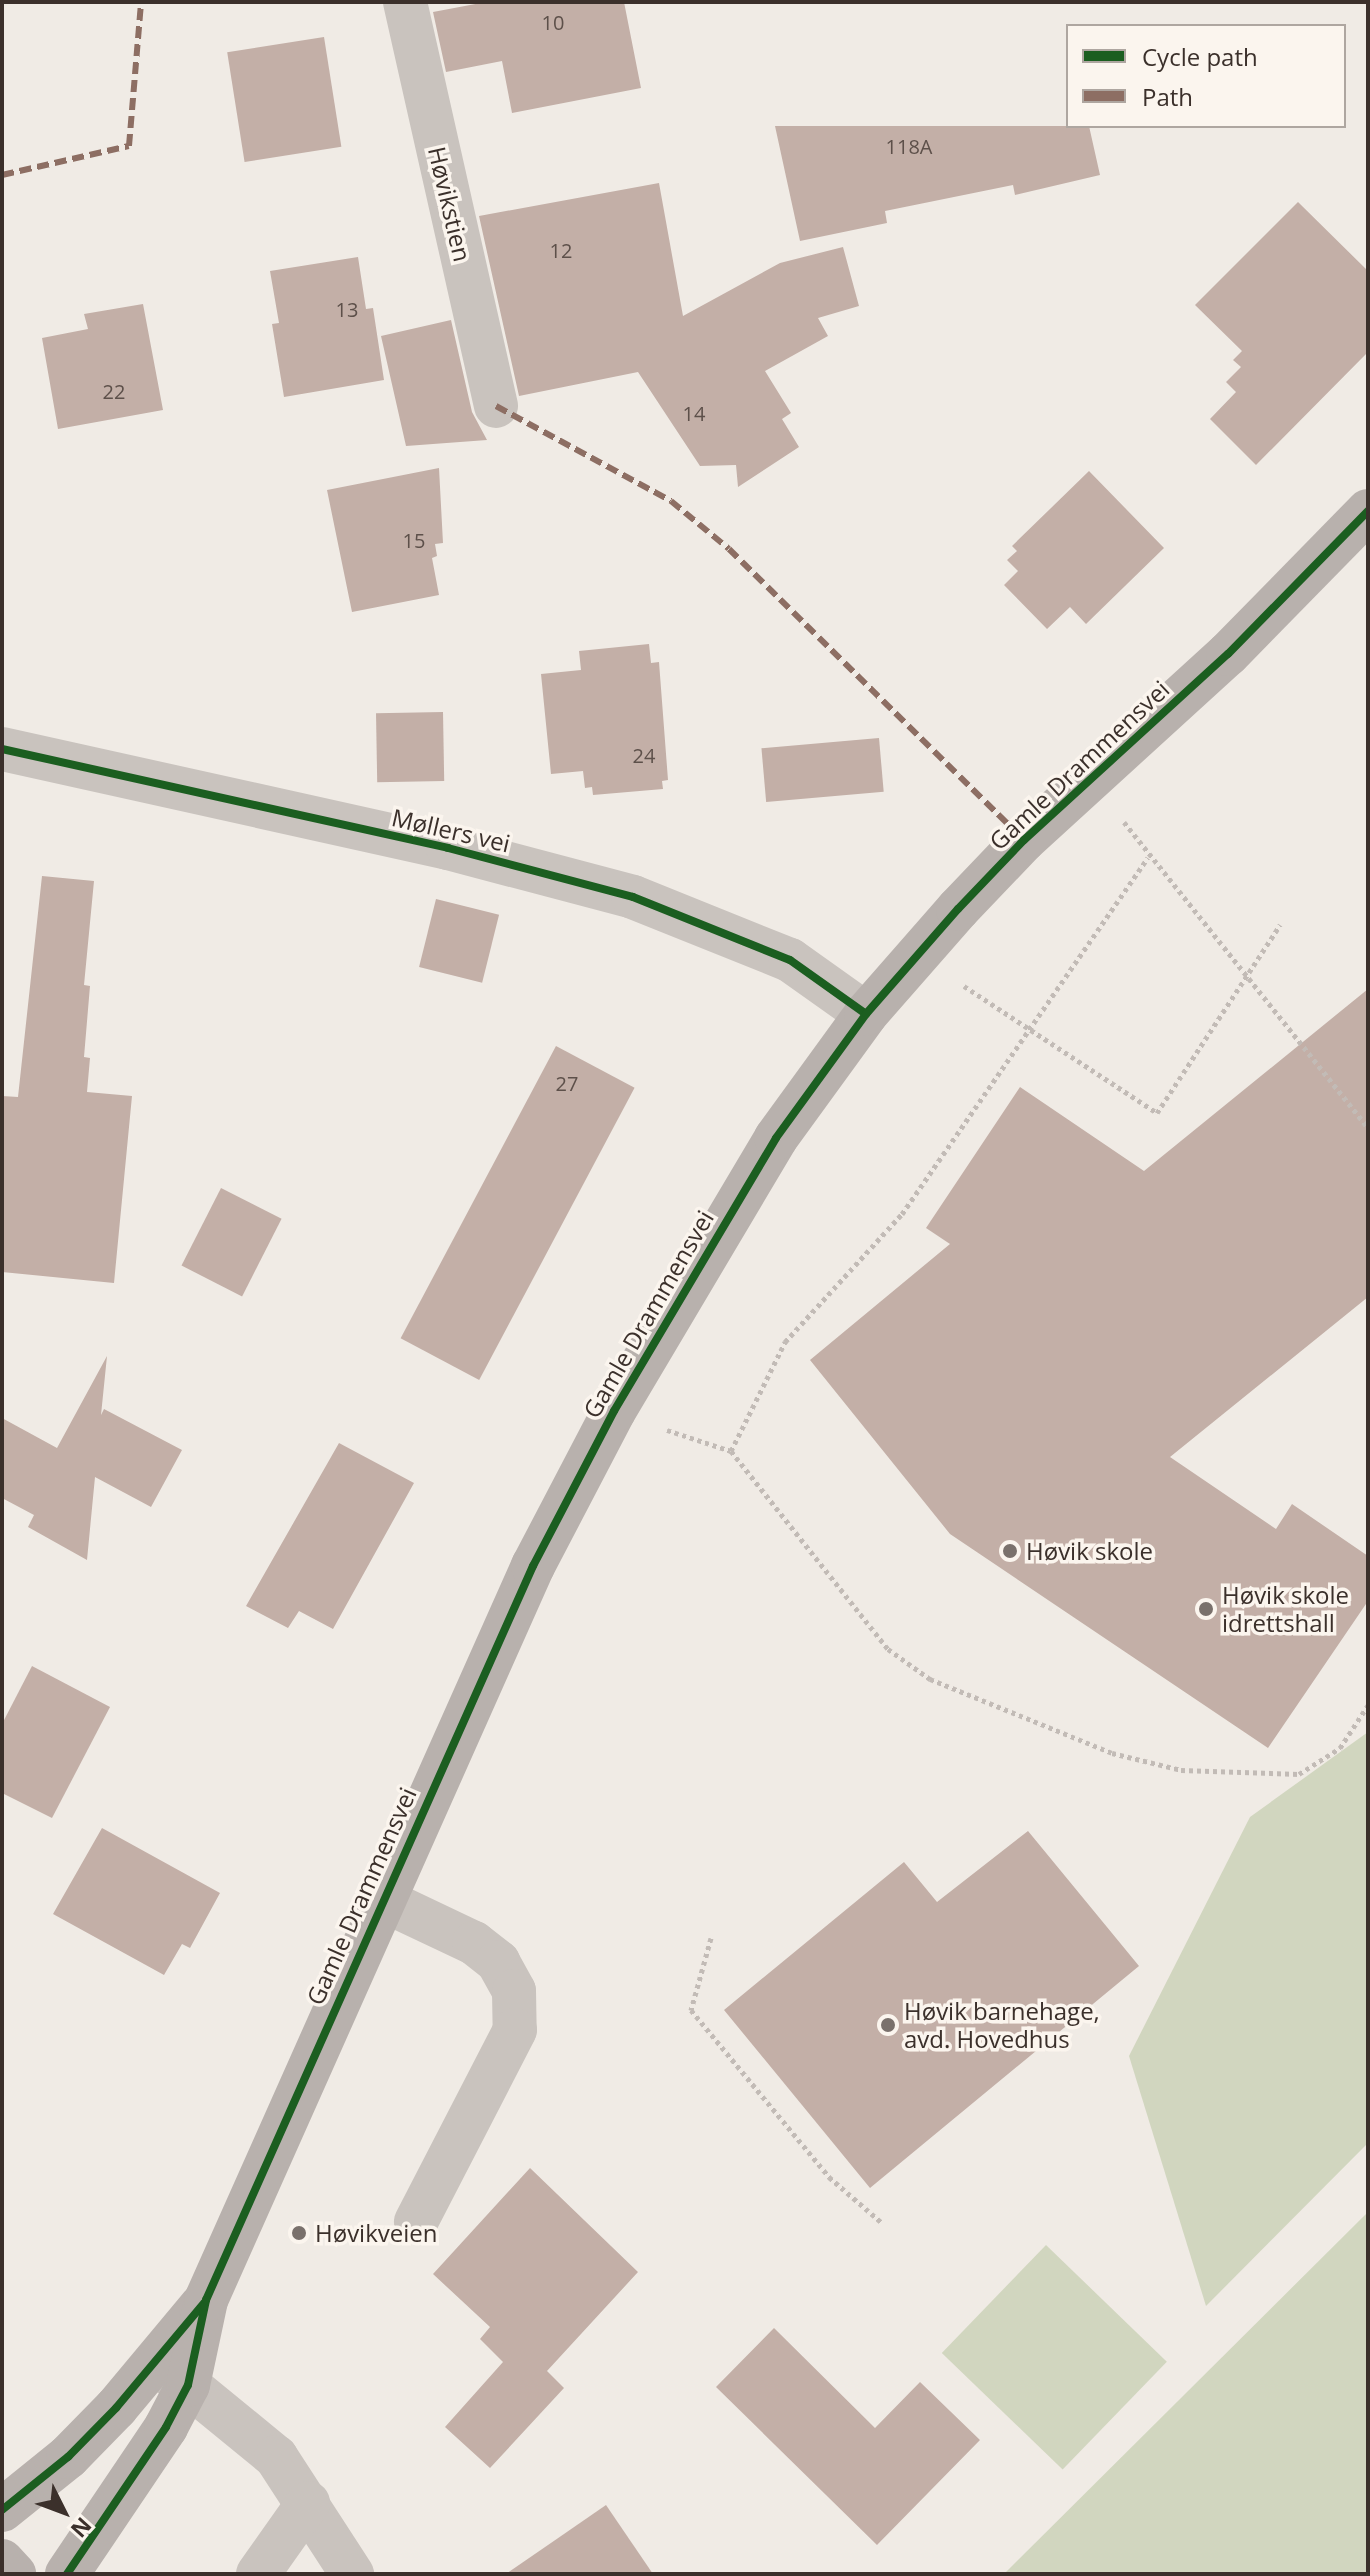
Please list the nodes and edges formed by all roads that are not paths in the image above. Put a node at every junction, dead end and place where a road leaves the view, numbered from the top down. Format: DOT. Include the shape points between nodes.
graph roads {
  1 [pos="405,2"];
  2 [pos="496,406"];
  3 [pos="1368,511"];
  4 [pos="2,749"];
  5 [pos="866,1014"];
  6 [pos="381,1899"];
  7 [pos="416,2222"];
  8 [pos="171,2375"];
  9 [pos="308,2503"];
  10 [pos="2,2510"];
  11 [pos="2,2561"];
  12 [pos="14,2574"];
  13 [pos="67,2574"];
  14 [pos="258,2574"];
  15 [pos="352,2574"];
  1 -- 2 [label="street, Høvikstien"];
  3 -- 5 [label="main road, Gamle Drammensvei" via="1228,654 1024,840"];
  4 -- 5 [label="street, Møllers vei" via="448,848 633,897 790,960"];
  5 -- 6 [label="main road, Gamle Drammensvei" via="776,1138 614,1411 533,1566"];
  6 -- 7 [label="street" via="474,1943 498,1962 514,1991 515,2030"];
  6 -- 8 [label="main road, Gamle Drammensvei"];
  8 -- 9 [label="street" via="276,2457"];
  8 -- 10 [label="main road"];
  8 -- 13 [label="main road, Gamle Drammensvei" via="166,2427"];
  9 -- 14 [label="street"];
  9 -- 15 [label="street"];
  11 -- 12 [label="main road"];
}
